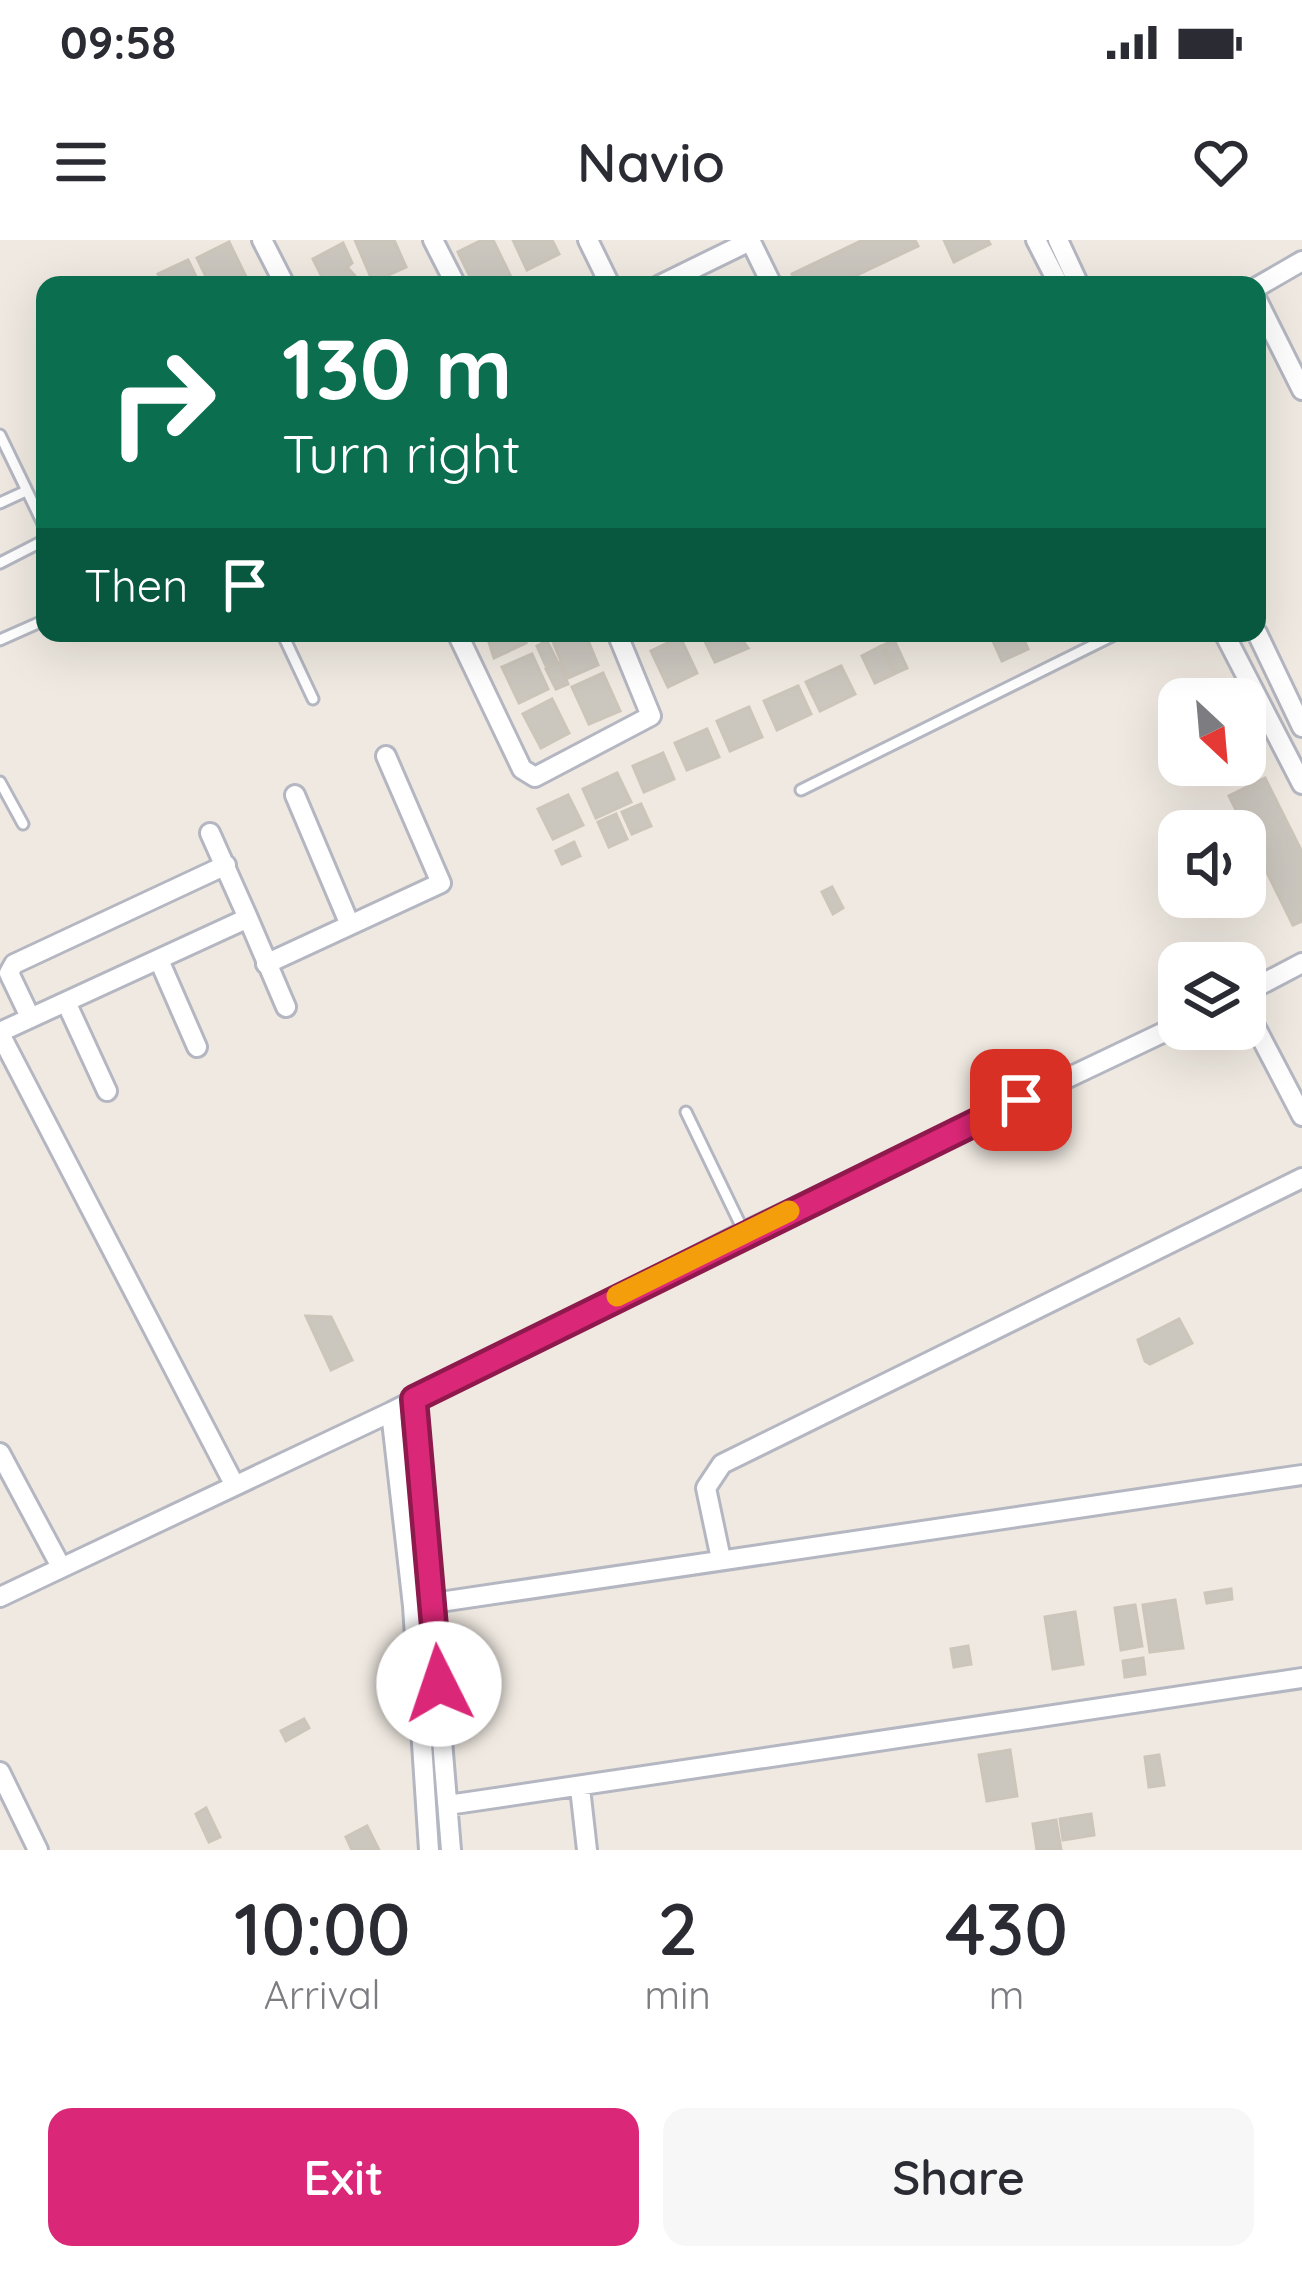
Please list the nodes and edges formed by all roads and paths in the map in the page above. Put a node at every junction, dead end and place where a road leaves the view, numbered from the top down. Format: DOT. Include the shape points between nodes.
graph roads {
  1 [pos="262,240"];
  2 [pos="433,240"];
  3 [pos="588,240"];
  4 [pos="750,240"];
  5 [pos="1036,240"];
  6 [pos="1058,240"];
  7 [pos="1302,261"];
  8 [pos="280,276"];
  9 [pos="451,276"];
  10 [pos="606,276"];
  11 [pos="678,276"];
  12 [pos="768,276"];
  13 [pos="1054,276"];
  14 [pos="1075,276"];
  15 [pos="1266,282"];
  16 [pos="1266,318"];
  17 [pos="1302,391"];
  18 [pos="0,435"];
  19 [pos="26,490"];
  20 [pos="0,503"];
  21 [pos="36,509"];
  22 [pos="36,545"];
  23 [pos="0,563"];
  24 [pos="36,624"];
  25 [pos="0,640"];
  26 [pos="286,642"];
  27 [pos="461,642"];
  28 [pos="620,642"];
  29 [pos="1100,642"];
  30 [pos="1229,642"];
  31 [pos="1261,642"];
  32 [pos="313,699"];
  33 [pos="1302,727"];
  34 [pos="386,756"];
  35 [pos="0,782"];
  36 [pos="1302,784"];
  37 [pos="801,790"];
  38 [pos="295,795"];
  39 [pos="23,824"];
  40 [pos="210,833"];
  41 [pos="226,865"];
  42 [pos="248,918"];
  43 [pos="350,925"];
  44 [pos="159,960"];
  45 [pos="1302,963"];
  46 [pos="266,964"];
  47 [pos="1266,982"];
  48 [pos="66,1002"];
  49 [pos="286,1007"];
  50 [pos="31,1017"];
  51 [pos="0,1033"];
  52 [pos="1158,1035"];
  53 [pos="197,1047"];
  54 [pos="1266,1047"];
  55 [pos="107,1091"];
  56 [pos="686,1112"];
  57 [pos="1302,1116"];
  58 [pos="1302,1178"];
  59 [pos="744,1232"];
  60 [pos="414,1399"];
  61 [pos="392,1412"];
  62 [pos="0,1453"];
  63 [pos="1302,1475"];
  64 [pos="233,1482"];
  65 [pos="721,1559"];
  66 [pos="60,1565"];
  67 [pos="0,1597"];
  68 [pos="423,1605"];
  69 [pos="1302,1678"];
  70 [pos="0,1772"];
  71 [pos="580,1788"];
  72 [pos="448,1805"];
  73 [pos="38,1850"];
  74 [pos="429,1850"];
  75 [pos="451,1850"];
  76 [pos="587,1850"];
  1 -- 8 [label="street"];
  2 -- 9 [label="street"];
  3 -- 10 [label="street"];
  4 -- 11 [label="street"];
  4 -- 12 [label="street"];
  5 -- 13 [label="street"];
  6 -- 14 [label="street"];
  7 -- 15 [label="street"];
  16 -- 17 [label="street"];
  18 -- 19 [label="lane"];
  19 -- 20 [label="lane"];
  19 -- 21 [label="lane"];
  22 -- 23 [label="lane"];
  24 -- 25 [label="lane"];
  26 -- 32 [label="lane"];
  27 -- 28 [label="street" via="522,769 536,777 651,716"];
  29 -- 37 [label="lane"];
  30 -- 36 [label="street"];
  31 -- 33 [label="street"];
  34 -- 43 [label="street" via="441,883"];
  35 -- 39 [label="lane"];
  38 -- 43 [label="street"];
  40 -- 41 [label="street"];
  41 -- 42 [label="street"];
  41 -- 50 [label="street" via="14,964 9,973"];
  42 -- 44 [label="street"];
  42 -- 46 [label="street"];
  43 -- 46 [label="street"];
  44 -- 48 [label="street"];
  44 -- 53 [label="street"];
  45 -- 47 [label="street"];
  46 -- 49 [label="street"];
  48 -- 50 [label="street"];
  48 -- 55 [label="street"];
  50 -- 51 [label="street"];
  51 -- 64 [label="street"];
  52 -- 59 [label="street"];
  54 -- 57 [label="street"];
  56 -- 59 [label="lane"];
  58 -- 65 [label="street" via="722,1464 706,1488"];
  59 -- 60 [label="street"];
  60 -- 61 [label="street"];
  60 -- 68 [label="street"];
  61 -- 64 [label="street"];
  61 -- 68 [label="street"];
  62 -- 66 [label="street"];
  63 -- 65 [label="street"];
  64 -- 66 [label="street"];
  65 -- 68 [label="street"];
  66 -- 67 [label="street"];
  68 -- 72 [label="street"];
  68 -- 74 [label="street"];
  69 -- 71 [label="street"];
  70 -- 73 [label="street"];
  71 -- 72 [label="street"];
  71 -- 76 [label="street"];
  72 -- 75 [label="street"];
}
